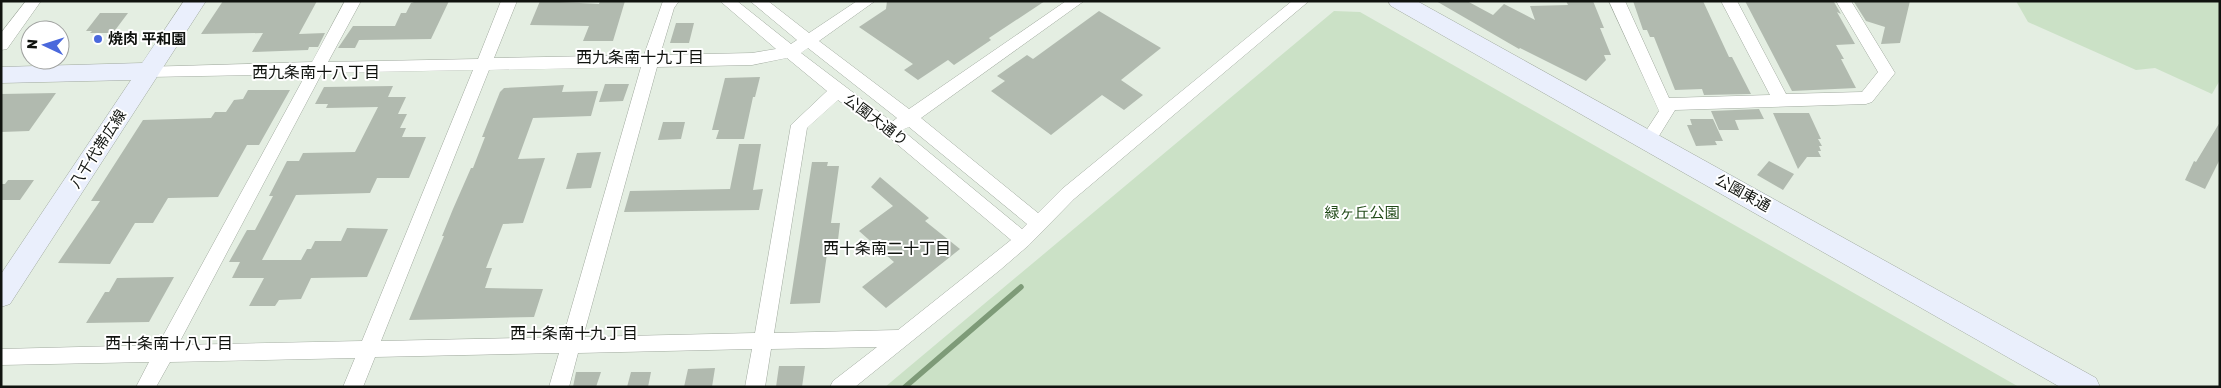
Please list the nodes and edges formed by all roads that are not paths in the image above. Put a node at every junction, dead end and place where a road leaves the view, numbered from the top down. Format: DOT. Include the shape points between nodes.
graph roads {
  1 [pos="34,1"];
  2 [pos="195,1"];
  3 [pos="352,1"];
  4 [pos="509,1"];
  5 [pos="672,1"];
  6 [pos="727,1"];
  7 [pos="757,1"];
  8 [pos="868,1"];
  9 [pos="1077,1"];
  10 [pos="1302,1"];
  11 [pos="1399,1"];
  12 [pos="1617,1"];
  13 [pos="1729,1"];
  14 [pos="1843,1"];
  15 [pos="807,42"];
  16 [pos="1,45"];
  17 [pos="791,52"];
  18 [pos="650,62"];
  19 [pos="482,65"];
  20 [pos="318,68"];
  21 [pos="149,71"];
  22 [pos="1,75"];
  23 [pos="838,91"];
  24 [pos="1780,100"];
  25 [pos="1664,104"];
  26 [pos="909,118"];
  27 [pos="891,130"];
  28 [pos="1648,140"];
  29 [pos="1039,224"];
  30 [pos="1023,240"];
  31 [pos="1,296"];
  32 [pos="902,338"];
  33 [pos="764,340"];
  34 [pos="571,345"];
  35 [pos="368,348"];
  36 [pos="165,352"];
  37 [pos="1,357"];
  38 [pos="146,387"];
  39 [pos="353,387"];
  40 [pos="559,387"];
  41 [pos="755,387"];
  42 [pos="840,387"];
  43 [pos="2086,387"];
  1 -- 16 [label="street"];
  2 -- 21 [label="street, 八千代帯広線"];
  3 -- 20 [label="street"];
  4 -- 19 [label="street"];
  5 -- 18 [label="street" via="667,6"];
  6 -- 17 [label="street, 公園大通り"];
  7 -- 15 [label="street, 公園大通り"];
  8 -- 15 [label="street"];
  9 -- 26 [label="street"];
  10 -- 29 [label="street" via="1068,194"];
  11 -- 28 [label="street, 公園東通"];
  12 -- 25 [label="street"];
  13 -- 24 [label="street"];
  14 -- 24 [label="street" via="1887,73 1866,98"];
  15 -- 17 [label="street"];
  15 -- 26 [label="street, 公園大通り"];
  17 -- 18 [label="street" via="752,60"];
  17 -- 23 [label="street, 公園大通り"];
  18 -- 19 [label="street"];
  18 -- 34 [label="street"];
  19 -- 20 [label="street"];
  19 -- 35 [label="street"];
  20 -- 21 [label="street"];
  20 -- 36 [label="street"];
  21 -- 22 [label="street"];
  21 -- 31 [label="street, 八千代帯広線"];
  23 -- 27 [label="street, 公園大通り"];
  23 -- 33 [label="street" via="799,124"];
  24 -- 25 [label="street"];
  25 -- 28 [label="street" via="1667,112"];
  26 -- 27 [label="street"];
  26 -- 29 [label="street, 公園大通り"];
  27 -- 30 [label="street, 公園大通り"];
  28 -- 43 [label="street, 公園東通"];
  29 -- 30 [label="street"];
  30 -- 32 [label="street"];
  32 -- 33 [label="street"];
  32 -- 42 [label="street"];
  33 -- 34 [label="street"];
  33 -- 41 [label="street"];
  34 -- 35 [label="street"];
  34 -- 40 [label="street"];
  35 -- 36 [label="street"];
  35 -- 39 [label="street"];
  36 -- 37 [label="street"];
  36 -- 38 [label="street"];
}
